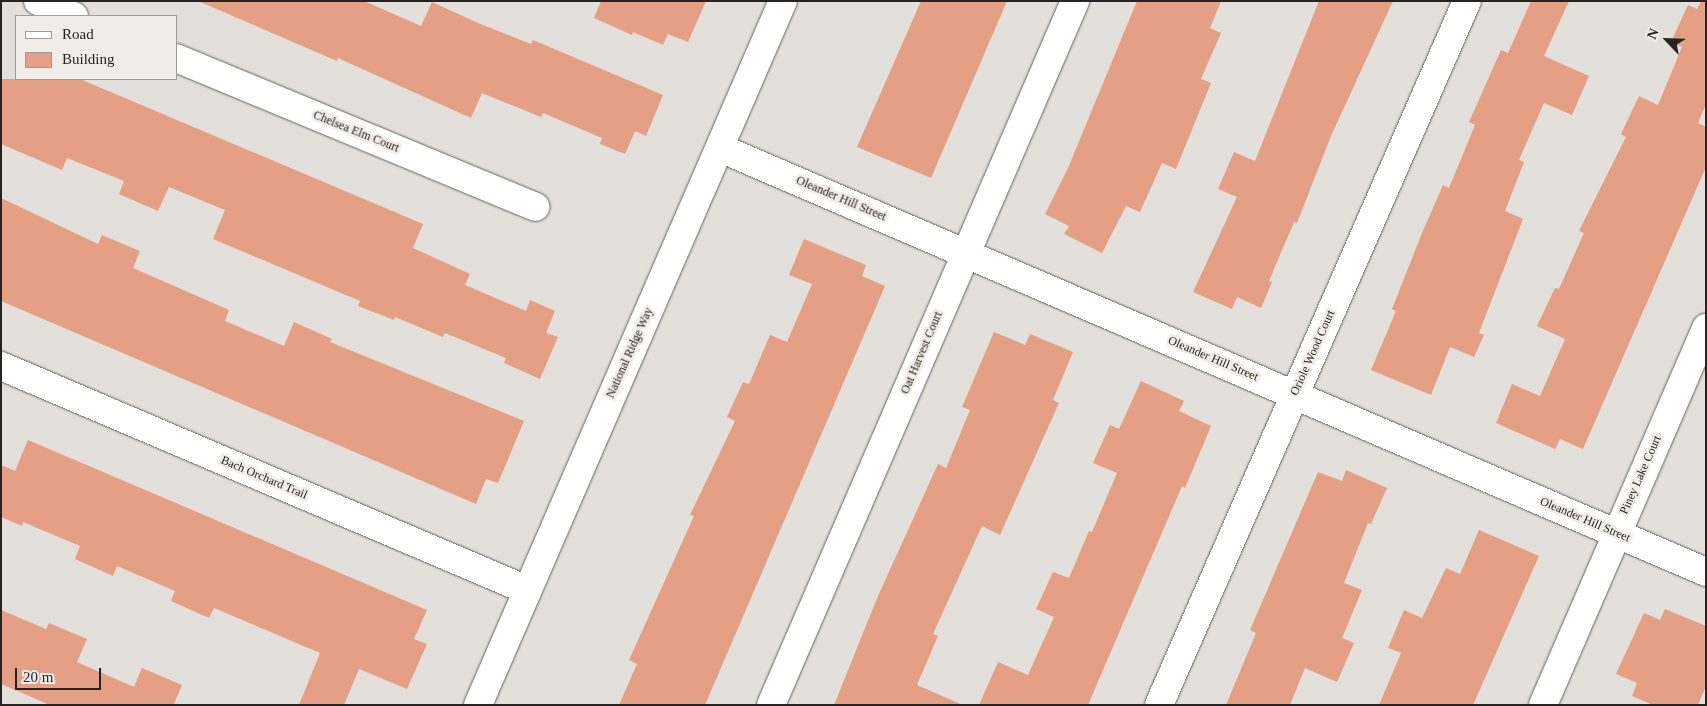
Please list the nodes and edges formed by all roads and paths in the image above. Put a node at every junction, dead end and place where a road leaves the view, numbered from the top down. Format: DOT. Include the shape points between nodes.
graph roads {
  1 [pos="38,1"];
  2 [pos="783,1"];
  3 [pos="1075,1"];
  4 [pos="1467,1"];
  5 [pos="72,15"];
  6 [pos="178,59"];
  7 [pos="720,148"];
  8 [pos="535,206"];
  9 [pos="966,252"];
  10 [pos="1706,328"];
  11 [pos="1,366"];
  12 [pos="1295,394"];
  13 [pos="1616,533"];
  14 [pos="1706,572"];
  15 [pos="526,590"];
  16 [pos="478,705"];
  17 [pos="771,705"];
  18 [pos="1159,705"];
  19 [pos="1543,705"];
  1 -- 5 [label="street"];
  2 -- 7 [label="street, National Ridge Way"];
  3 -- 9 [label="street, Oat Harvest Court"];
  4 -- 12 [label="street, Oriole Wood Court"];
  6 -- 8 [label="street, Chelsea Elm Court"];
  7 -- 9 [label="street, Oleander Hill Street"];
  7 -- 15 [label="street, National Ridge Way"];
  9 -- 12 [label="street, Oleander Hill Street"];
  9 -- 17 [label="street, Oat Harvest Court"];
  10 -- 13 [label="street, Piney Lake Court"];
  11 -- 15 [label="street, Bach Orchard Trail"];
  12 -- 13 [label="street, Oleander Hill Street"];
  12 -- 18 [label="street, Oriole Wood Court"];
  13 -- 14 [label="street, Oleander Hill Street"];
  13 -- 19 [label="street, Piney Lake Court"];
  15 -- 16 [label="street, National Ridge Way"];
}
